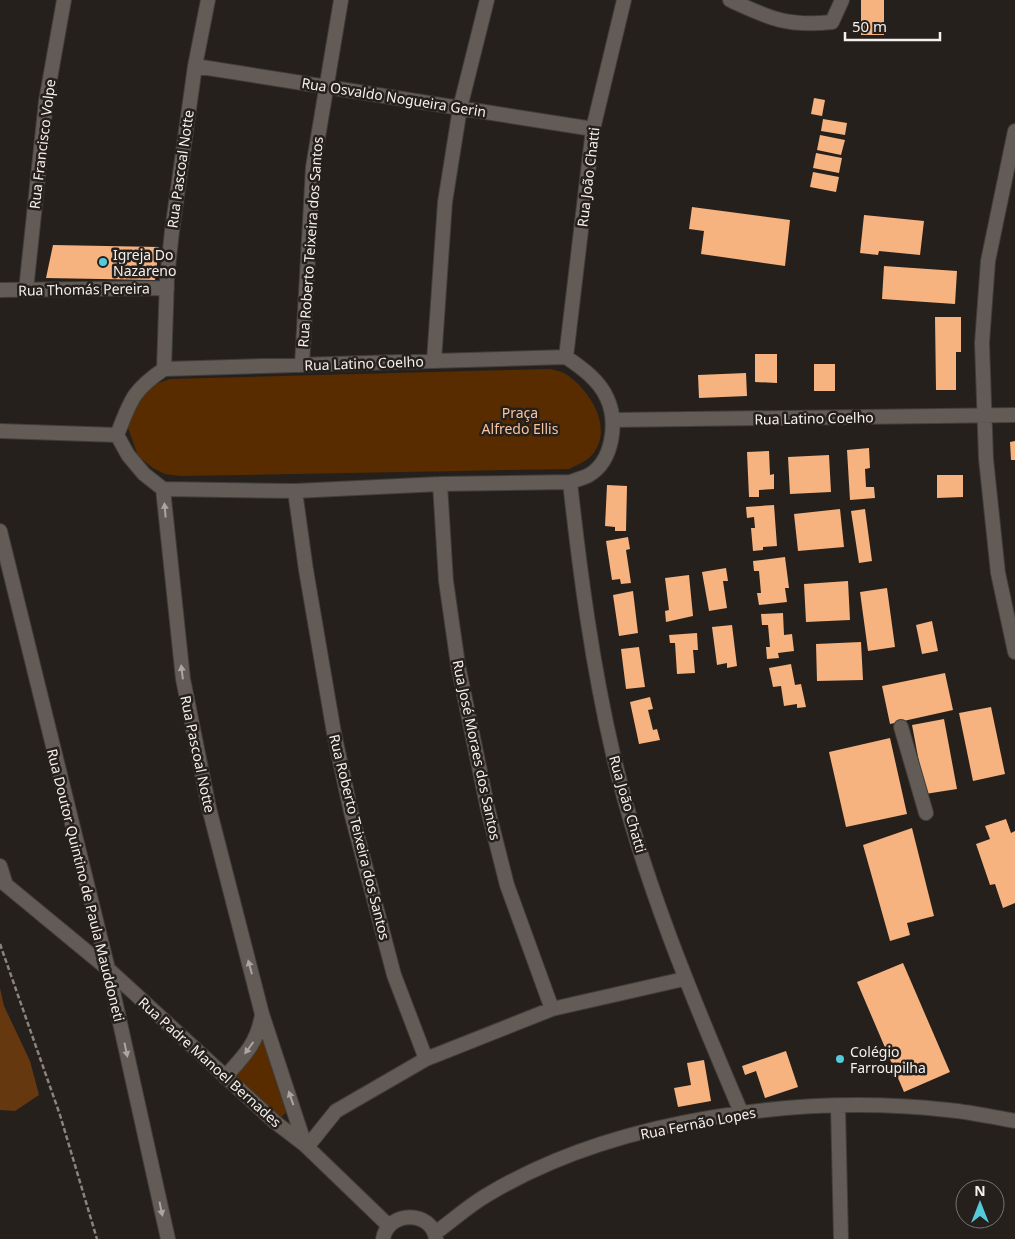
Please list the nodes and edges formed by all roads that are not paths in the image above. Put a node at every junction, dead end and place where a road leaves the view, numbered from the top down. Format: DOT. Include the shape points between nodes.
graph roads {
  1 [pos="64,0"];
  2 [pos="208,0"];
  3 [pos="341,0"];
  4 [pos="487,0"];
  5 [pos="624,0"];
  6 [pos="730,0"];
  7 [pos="842,0"];
  8 [pos="195,66"];
  9 [pos="326,87"];
  10 [pos="460,108"];
  11 [pos="593,129"];
  12 [pos="1015,131"];
  13 [pos="167,288"];
  14 [pos="0,290"];
  15 [pos="26,290"];
  16 [pos="566,357"];
  17 [pos="434,361"];
  18 [pos="302,365"];
  19 [pos="164,369"];
  20 [pos="1015,415"];
  21 [pos="984,416"];
  22 [pos="613,420"];
  23 [pos="0,431"];
  24 [pos="117,435"];
  25 [pos="570,482"];
  26 [pos="440,484"];
  27 [pos="163,489"];
  28 [pos="295,491"];
  29 [pos="0,531"];
  30 [pos="1015,652"];
  31 [pos="901,726"];
  32 [pos="926,813"];
  33 [pos="0,866"];
  34 [pos="3,881"];
  35 [pos="108,969"];
  36 [pos="684,979"];
  37 [pos="552,1009"];
  38 [pos="262,1014"];
  39 [pos="426,1059"];
  40 [pos="225,1077"];
  41 [pos="838,1106"];
  42 [pos="741,1112"];
  43 [pos="1015,1121"];
  44 [pos="306,1146"];
  45 [pos="386,1233"];
  46 [pos="435,1236"];
  47 [pos="168,1239"];
  48 [pos="841,1239"];
  1 -- 15 [label="street, Rua Francisco Volpe" via="46,101"];
  2 -- 8 [label="street, Rua Pascoal Notte"];
  3 -- 9 [label="street, Rua Roberto Teixeira dos Santos"];
  4 -- 10 [label="street"];
  5 -- 11 [label="street, Rua João Chatti"];
  6 -- 7 [label="street" via="764,16 792,24 832,22"];
  8 -- 9 [label="street, Rua Osvaldo Nogueira Gerin"];
  8 -- 13 [label="street, Rua Pascoal Notte"];
  9 -- 10 [label="street, Rua Osvaldo Nogueira Gerin"];
  9 -- 18 [label="street, Rua Roberto Teixeira dos Santos" via="313,167"];
  10 -- 11 [label="street, Rua Osvaldo Nogueira Gerin"];
  10 -- 17 [label="street" via="446,202"];
  11 -- 16 [label="street, Rua João Chatti"];
  12 -- 21 [label="street" via="988,261 982,343"];
  13 -- 15 [label="street, Rua Thomás Pereira"];
  13 -- 19 [label="street, Rua Pascoal Notte"];
  14 -- 15 [label="street, Rua Thomás Pereira"];
  16 -- 17 [label="street, Rua Latino Coelho"];
  16 -- 22 [label="street" via="589,374 607,398"];
  17 -- 18 [label="street, Rua Latino Coelho"];
  18 -- 19 [label="street, Rua Latino Coelho"];
  19 -- 24 [label="street" via="142,385 130,402"];
  20 -- 21 [label="street, Rua Latino Coelho"];
  21 -- 22 [label="street, Rua Latino Coelho"];
  21 -- 30 [label="street" via="998,573"];
  22 -- 25 [label="street" via="605,461 589,475"];
  23 -- 24 [label="street"];
  24 -- 27 [label="street" via="144,474"];
  25 -- 26 [label="street"];
  25 -- 36 [label="street, Rua João Chatti" via="586,616 613,754 650,880"];
  26 -- 28 [label="street"];
  26 -- 37 [label="street, Rua José Moraes dos Santos" via="446,582 458,665 488,810 508,885"];
  27 -- 28 [label="street"];
  38 -- 27 [label="street, Rua Pascoal Notte, one-way" via="209,808 183,679"];
  28 -- 39 [label="street, Rua Roberto Teixeira dos Santos" via="334,734 351,812 394,975"];
  29 -- 35 [label="street, Rua Doutor Quintino de Paula Mauddoneti"];
  31 -- 32 [label="street"];
  33 -- 34 [label="street"];
  34 -- 35 [label="street, Rua Padre Manoel Bernades"];
  35 -- 40 [label="street, Rua Padre Manoel Bernades"];
  35 -- 47 [label="street, Rua Doutor Quintino de Paula Mauddoneti, one-way"];
  36 -- 37 [label="street"];
  36 -- 42 [label="street, Rua João Chatti"];
  37 -- 39 [label="street"];
  38 -- 40 [label="street, Rua Pascoal Notte, one-way" via="252,1046"];
  44 -- 38 [label="street, Rua Pascoal Notte, one-way"];
  39 -- 44 [label="street" via="336,1111"];
  40 -- 44 [label="street, Rua Padre Manoel Bernades"];
  41 -- 42 [label="street, Rua Fernão Lopes"];
  41 -- 43 [label="street, Rua Fernão Lopes" via="948,1110"];
  41 -- 48 [label="street"];
  42 -- 46 [label="street, Rua Fernão Lopes" via="660,1128 603,1144 535,1169 485,1196"];
  44 -- 45 [label="street, Rua Padre Manoel Bernades"];
  45 -- 46 [label="street" via="402,1218 417,1217 430,1225"];
}
